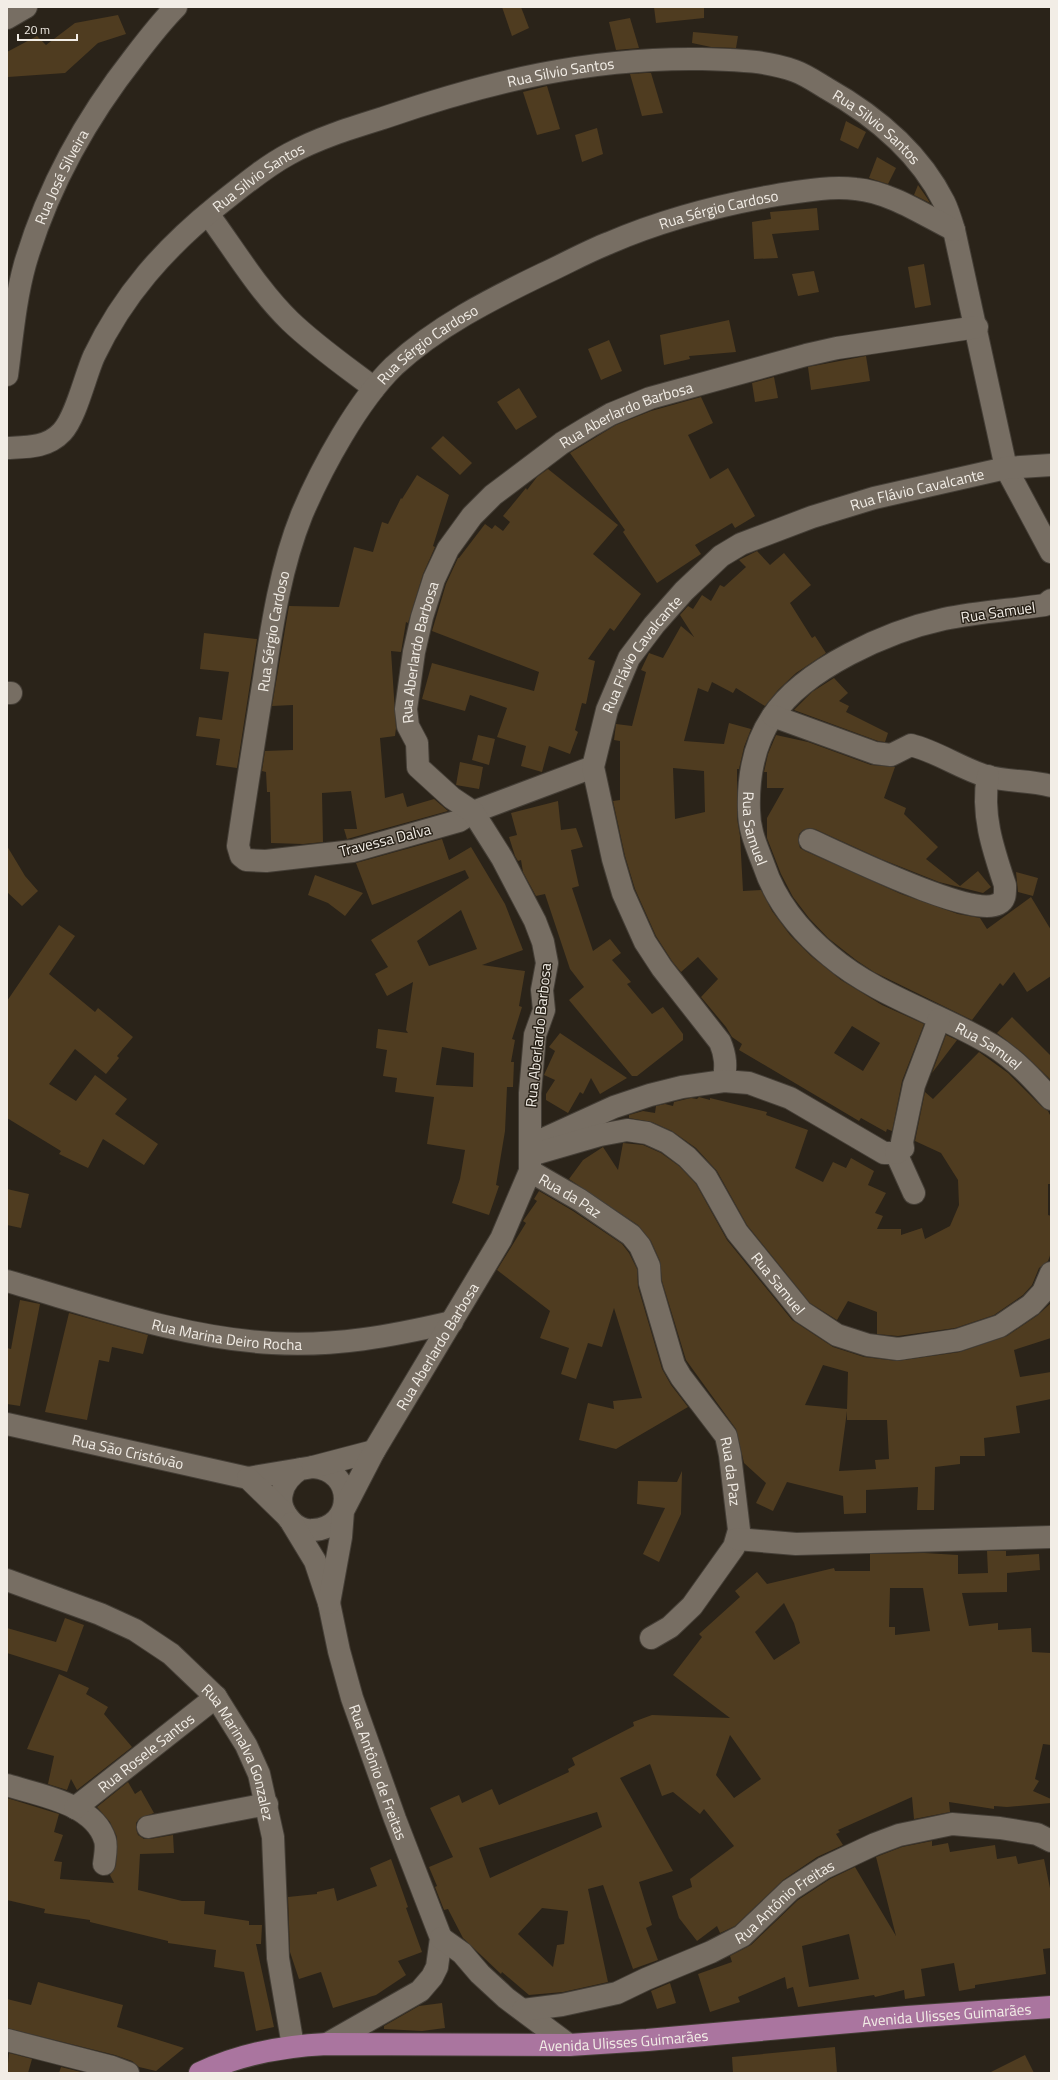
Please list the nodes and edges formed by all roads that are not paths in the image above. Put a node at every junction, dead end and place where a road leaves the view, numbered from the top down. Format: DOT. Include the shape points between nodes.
graph roads {
  1 [pos="26,7"];
  2 [pos="176,7"];
  3 [pos="7,18"];
  4 [pos="208,214"];
  5 [pos="954,230"];
  6 [pos="977,328"];
  7 [pos="7,375"];
  8 [pos="374,388"];
  9 [pos="7,448"];
  10 [pos="1051,466"];
  11 [pos="1006,468"];
  12 [pos="1051,552"];
  13 [pos="1048,603"];
  14 [pos="772,716"];
  15 [pos="593,767"];
  16 [pos="988,776"];
  17 [pos="1051,786"];
  18 [pos="473,812"];
  19 [pos="810,840"];
  20 [pos="246,860"];
  21 [pos="939,1019"];
  22 [pos="724,1081"];
  23 [pos="1051,1099"];
  24 [pos="896,1153"];
  25 [pos="531,1157"];
  26 [pos="914,1193"];
  27 [pos="1051,1273"];
  28 [pos="7,1282"];
  29 [pos="452,1322"];
  30 [pos="7,1424"];
  31 [pos="374,1452"];
  32 [pos="306,1468"];
  33 [pos="248,1478"];
  34 [pos="343,1511"];
  35 [pos="289,1519"];
  36 [pos="1051,1537"];
  37 [pos="737,1539"];
  38 [pos="7,1580"];
  39 [pos="329,1603"];
  40 [pos="651,1638"];
  41 [pos="216,1697"];
  42 [pos="7,1785"];
  43 [pos="267,1804"];
  44 [pos="75,1808"];
  45 [pos="148,1827"];
  46 [pos="1051,1841"];
  47 [pos="104,1864"];
  48 [pos="441,1938"];
  49 [pos="1051,2007"];
  50 [pos="523,2010"];
  51 [pos="7,2040"];
  52 [pos="327,2044"];
  53 [pos="569,2045"];
  54 [pos="293,2046"];
  55 [pos="128,2073"];
  56 [pos="200,2073"];
  1 -- 3 [label="street"];
  2 -- 7 [label="street, Rua José Silveira" via="109,89 86,125 36,230 25,266"];
  4 -- 5 [label="street, Rua Silvio Santos" via="256,175 289,154 327,137 436,99 547,71 601,63 682,59 731,60 769,64 798,72 846,99 894,135 926,173 944,202"];
  4 -- 8 [label="street" via="264,290 290,320"];
  4 -- 9 [label="street, Rua Silvio Santos" via="178,239 153,265 111,323 93,359 64,430 51,441 34,447"];
  5 -- 6 [label="street, Rua Silvio Santos"];
  5 -- 8 [label="street, Rua Sérgio Cardoso" via="887,196 859,189 833,188 805,190 750,200 669,221 609,243 502,295 441,330 396,365"];
  6 -- 11 [label="street, Rua Silvio Santos"];
  6 -- 18 [label="street, Rua Aberlardo Barbosa" via="837,348 650,398 601,418 562,443 493,495 472,516 448,549 434,579 422,617 407,696 408,726 417,743 418,767 452,798"];
  8 -- 20 [label="street, Rua Sérgio Cardoso" via="349,425 319,479 302,516 285,570 274,613 238,846 241,856"];
  10 -- 11 [label="street, Rua Flávio Cavalcante"];
  11 -- 12 [label="street, Rua Silvio Santos"];
  11 -- 15 [label="street, Rua Flávio Cavalcante" via="874,498 812,517 751,539 721,556 684,591 629,658 607,710"];
  13 -- 14 [label="street, Rua Samuel" via="945,619 879,640 836,662 807,681"];
  14 -- 16 [label="street" via="875,753 891,755 912,744"];
  14 -- 21 [label="street, Rua Samuel" via="757,752 748,785 749,823 757,852 776,896 807,936 831,957 851,972"];
  15 -- 18 [label="street, Travessa Dalva"];
  15 -- 22 [label="street, Rua Flávio Cavalcante" via="616,869 628,905 645,942 662,968 720,1042 726,1067"];
  16 -- 17 [label="street"];
  16 -- 19 [label="street" via="987,824 1006,894 998,904 975,905 926,890"];
  18 -- 20 [label="street, Travessa Dalva" via="459,821 353,851 266,861"];
  18 -- 25 [label="street, Rua Aberlardo Barbosa" via="502,858 535,921 548,963 542,990 544,1010 535,1035 530,1093"];
  21 -- 23 [label="street, Rua Samuel" via="995,1046 1037,1082"];
  21 -- 24 [label="street" via="914,1085 902,1142 903,1148"];
  22 -- 24 [label="street" via="749,1083 790,1098 884,1152"];
  22 -- 25 [label="street" via="682,1087 614,1107"];
  24 -- 26 [label="street"];
  25 -- 27 [label="street, Rua Samuel" via="600,1135 627,1130 647,1133 667,1142 687,1157 706,1177 736,1232 802,1312 837,1335 868,1346 898,1349 936,1344 958,1340 1000,1326 1031,1305 1043,1292"];
  25 -- 29 [label="street, Rua Aberlardo Barbosa" via="501,1240"];
  25 -- 37 [label="street, Rua da Paz" via="580,1200 631,1235 640,1246 649,1266 650,1283 674,1365 681,1378 726,1436 738,1521"];
  28 -- 29 [label="street, Rua Marina Deiro Rocha" via="205,1335 272,1343 321,1344 364,1341"];
  29 -- 31 [label="street, Rua Aberlardo Barbosa"];
  30 -- 33 [label="street, Rua São Cristóvão"];
  31 -- 32 [label="street"];
  31 -- 34 [label="street, Rua Aberlardo Barbosa"];
  32 -- 33 [label="street, Rua São Cristóvão"];
  32 -- 34 [label="street" via="321,1467 332,1472 340,1480 346,1501"];
  32 -- 35 [label="street" via="288,1480 281,1494 282,1505"];
  33 -- 35 [label="street"];
  34 -- 35 [label="street" via="337,1520 320,1530 300,1528"];
  34 -- 39 [label="street, Rua Antônio de Freitas"];
  35 -- 39 [label="street, Rua Antônio de Freitas" via="315,1561"];
  36 -- 37 [label="street" via="796,1544"];
  37 -- 40 [label="street" via="731,1552 692,1606 670,1627"];
  38 -- 41 [label="street, Rua Marinalva Gonzalez" via="100,1614 135,1630 170,1654"];
  39 -- 48 [label="street, Rua Antônio de Freitas" via="352,1698"];
  41 -- 43 [label="street, Rua Marinalva Gonzalez" via="246,1745"];
  41 -- 44 [label="street, Rua Rosele Santos"];
  42 -- 44 [label="street" via="56,1799"];
  43 -- 45 [label="street"];
  43 -- 54 [label="street, Rua Marinalva Gonzalez" via="273,1837 278,1958"];
  44 -- 47 [label="street" via="92,1820 105,1838"];
  46 -- 50 [label="street, Rua Antônio Freitas" via="1037,1834 952,1824 899,1835 824,1868 790,1890 742,1936 711,1952 617,1993 562,2005"];
  48 -- 50 [label="street" via="462,1953 494,1987"];
  48 -- 52 [label="street, Rua Antônio de Freitas" via="437,1967 420,1991"];
  49 -- 53 [label="main road, Avenida Ulisses Guimarães"];
  50 -- 53 [label="street"];
  51 -- 55 [label="street"];
  52 -- 53 [label="main road, Avenida Ulisses Guimarães"];
  52 -- 54 [label="main road, Avenida Ulisses Guimarães"];
  54 -- 56 [label="main road, Avenida Ulisses Guimarães" via="258,2052"];
}
